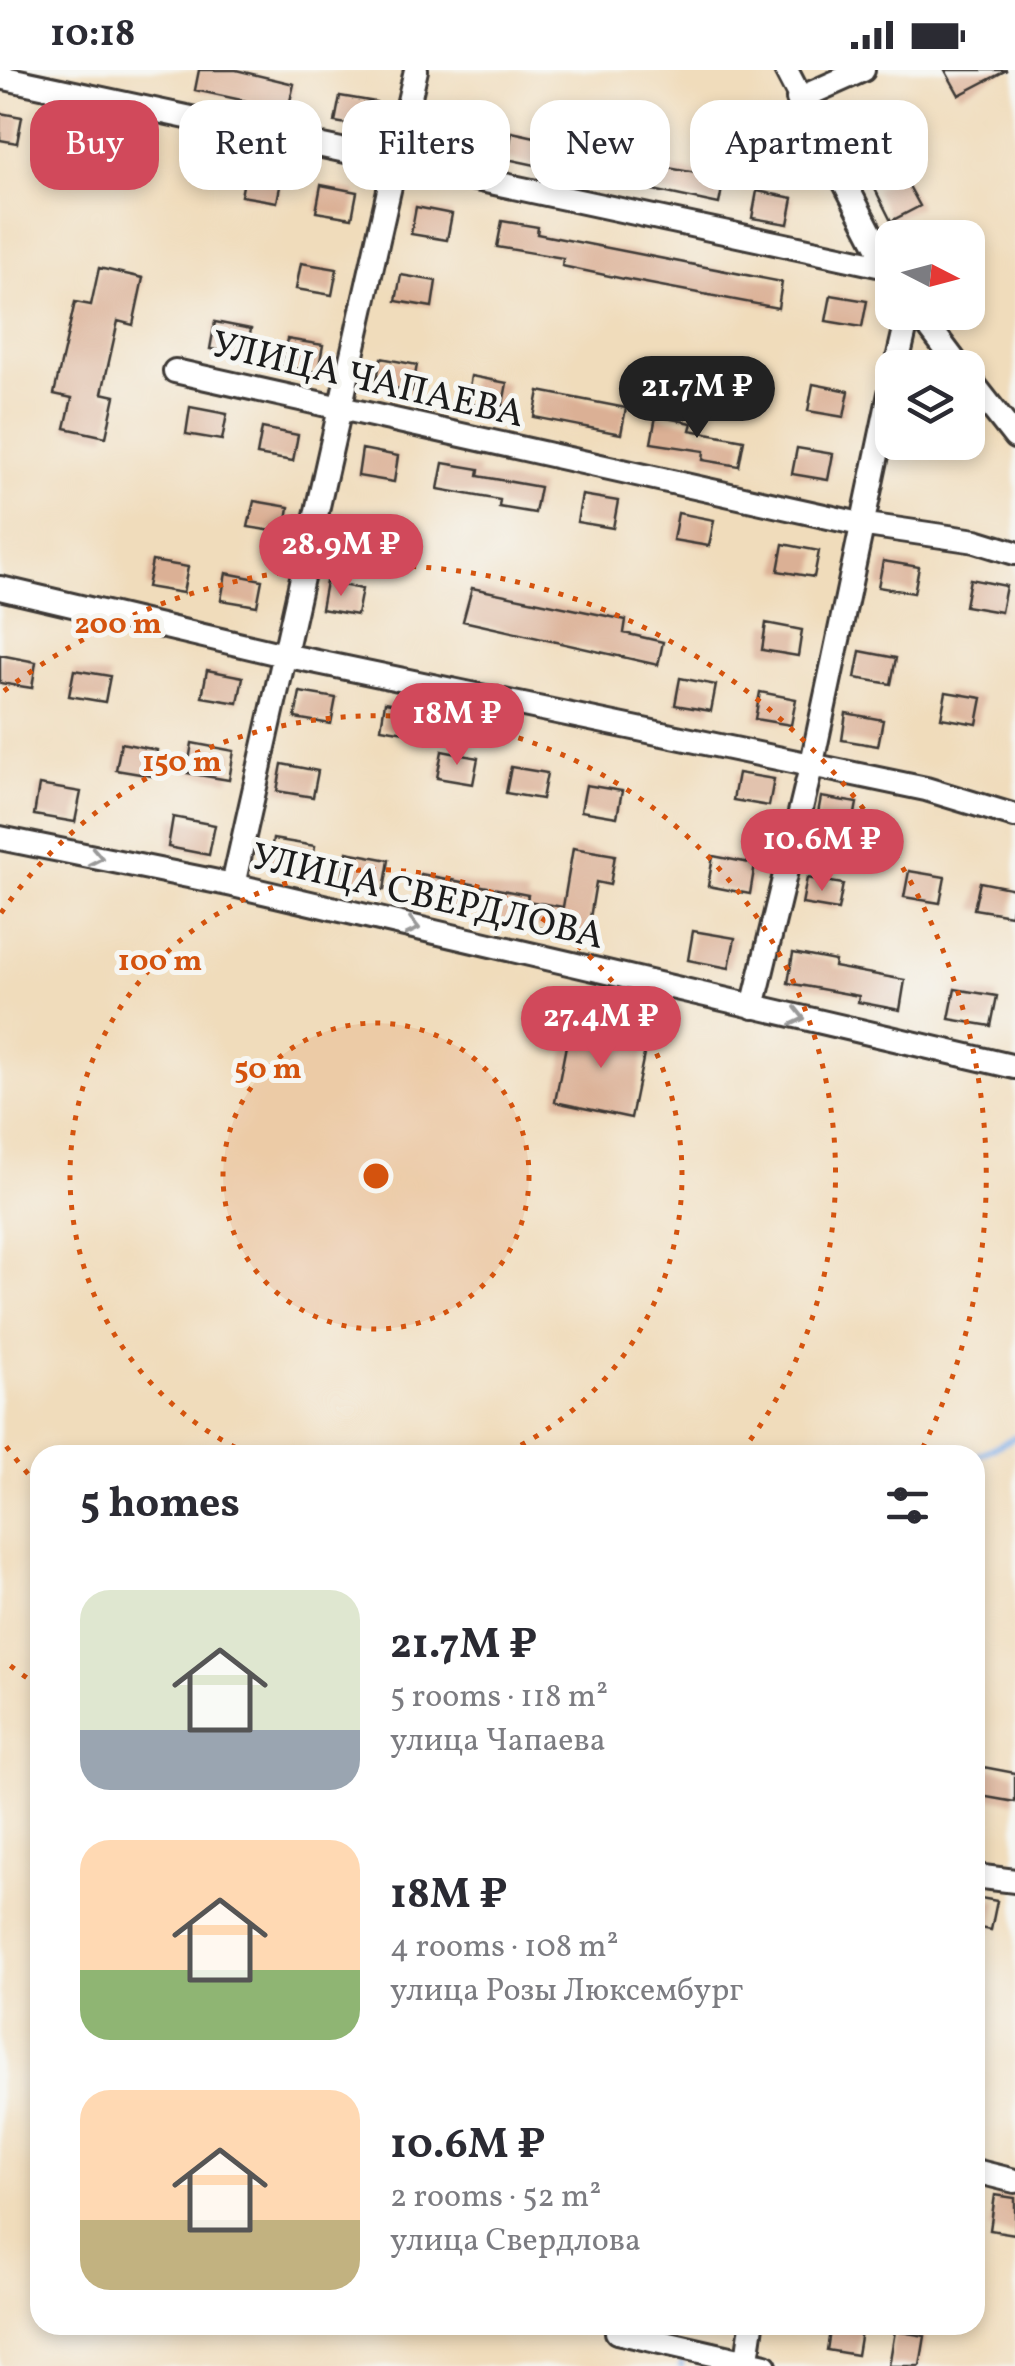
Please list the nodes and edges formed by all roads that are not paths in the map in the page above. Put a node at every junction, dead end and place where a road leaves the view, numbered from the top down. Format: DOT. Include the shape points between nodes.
graph roads {
  1 [pos="416,70"];
  2 [pos="786,70"];
  3 [pos="864,70"];
  4 [pos="0,77"];
  5 [pos="798,99"];
  6 [pos="409,100"];
  7 [pos="342,153"];
  8 [pos="510,189"];
  9 [pos="388,190"];
  10 [pos="875,243"];
  11 [pos="875,268"];
  12 [pos="176,371"];
  13 [pos="985,399"];
  14 [pos="340,407"];
  15 [pos="1015,437"];
  16 [pos="875,458"];
  17 [pos="860,524"];
  18 [pos="1015,553"];
  19 [pos="0,588"];
  20 [pos="284,655"];
  21 [pos="812,763"];
  22 [pos="1015,816"];
  23 [pos="0,838"];
  24 [pos="233,885"];
  25 [pos="753,1007"];
  26 [pos="1015,1066"];
  27 [pos="985,1878"];
  28 [pos="1015,1882"];
  29 [pos="985,2174"];
  30 [pos="1015,2181"];
  31 [pos="630,2335"];
  32 [pos="752,2335"];
  33 [pos="752,2364"];
  1 -- 6 [label="street"];
  2 -- 5 [label="street"];
  3 -- 5 [label="street"];
  4 -- 7 [label="street"];
  5 -- 10 [label="street"];
  8 -- 11 [label="street"];
  9 -- 14 [label="street"];
  12 -- 14 [label="street, УЛИЦА ЧАПАЕВА"];
  13 -- 15 [label="street"];
  14 -- 17 [label="street, УЛИЦА ЧАПАЕВА"];
  14 -- 20 [label="street"];
  16 -- 17 [label="street"];
  17 -- 18 [label="street, УЛИЦА ЧАПАЕВА"];
  17 -- 21 [label="street"];
  19 -- 20 [label="street"];
  20 -- 21 [label="street"];
  20 -- 24 [label="street"];
  21 -- 22 [label="street"];
  21 -- 25 [label="street"];
  23 -- 24 [label="street, УЛИЦА СВЕРДЛОВА, one-way"];
  24 -- 25 [label="street, УЛИЦА СВЕРДЛОВА, one-way"];
  25 -- 26 [label="street, УЛИЦА СВЕРДЛОВА, one-way"];
  27 -- 28 [label="street"];
  29 -- 30 [label="street"];
  31 -- 33 [label="street"];
  32 -- 33 [label="street"];
}
